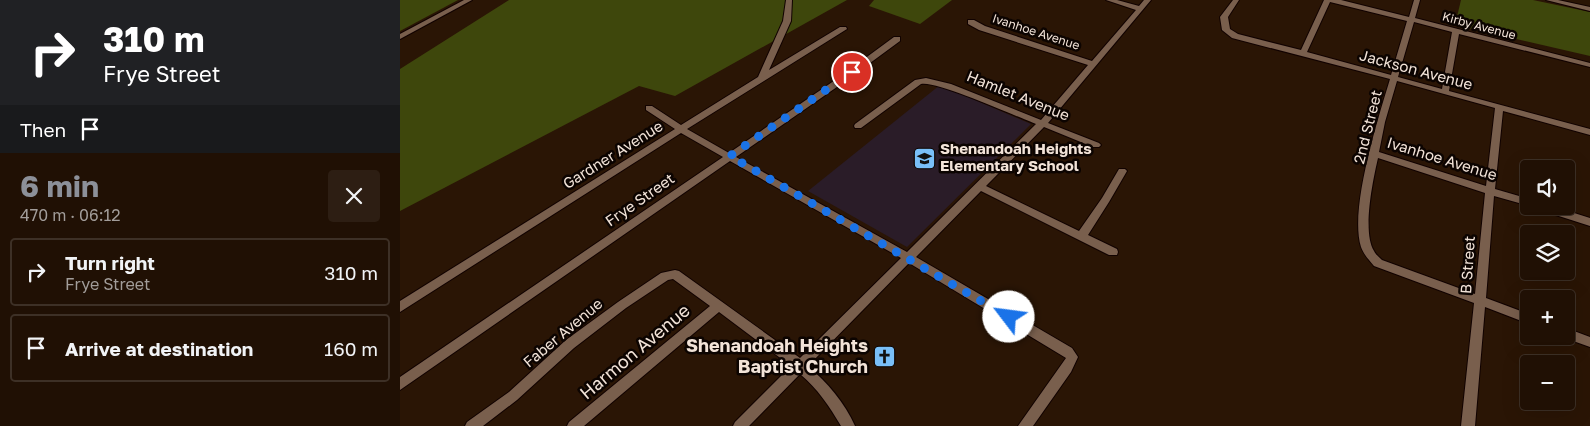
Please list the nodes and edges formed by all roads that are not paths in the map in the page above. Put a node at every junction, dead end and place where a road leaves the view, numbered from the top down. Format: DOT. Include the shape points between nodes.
graph roads {
  1 [pos="469,0"];
  2 [pos="789,0"];
  3 [pos="1109,0"];
  4 [pos="1148,0"];
  5 [pos="1236,0"];
  6 [pos="1327,0"];
  7 [pos="1332,0"];
  8 [pos="1417,0"];
  9 [pos="1548,0"];
  10 [pos="1141,9"];
  11 [pos="1590,9"];
  12 [pos="1411,19"];
  13 [pos="971,22"];
  14 [pos="843,29"];
  15 [pos="1456,32"];
  16 [pos="400,37"];
  17 [pos="897,39"];
  18 [pos="1303,53"];
  19 [pos="1094,64"];
  20 [pos="1590,65"];
  21 [pos="1395,78"];
  22 [pos="760,80"];
  23 [pos="1445,92"];
  24 [pos="1500,107"];
  25 [pos="649,108"];
  26 [pos="1043,123"];
  27 [pos="858,126"];
  28 [pos="682,130"];
  29 [pos="1590,132"];
  30 [pos="1096,145"];
  31 [pos="1374,154"];
  32 [pos="730,156"];
  33 [pos="1122,172"];
  34 [pos="980,187"];
  35 [pos="1489,190"];
  36 [pos="1520,200"];
  37 [pos="1568,215"];
  38 [pos="1590,222"];
  39 [pos="1081,237"];
  40 [pos="1113,252"];
  41 [pos="910,258"];
  42 [pos="1481,301"];
  43 [pos="719,305"];
  44 [pos="400,307"];
  45 [pos="1520,316"];
  46 [pos="1575,336"];
  47 [pos="1590,342"];
  48 [pos="800,366"];
  49 [pos="400,384"];
  50 [pos="576,425"];
  51 [pos="472,426"];
  52 [pos="740,426"];
  53 [pos="848,426"];
  54 [pos="1025,426"];
  55 [pos="1468,426"];
  1 -- 16 [label="street"];
  2 -- 22 [label="street" via="787,21"];
  3 -- 10 [label="street"];
  4 -- 10 [label="street"];
  5 -- 18 [label="street, Jackson Avenue" via="1224,18 1226,30 1235,36"];
  6 -- 18 [label="street"];
  7 -- 12 [label="street, Kirby Avenue"];
  8 -- 12 [label="street, 2nd Street"];
  9 -- 11 [label="street"];
  10 -- 19 [label="street"];
  12 -- 15 [label="street, Kirby Avenue"];
  12 -- 21 [label="street, 2nd Street"];
  13 -- 19 [label="street, Ivanhoe Avenue"];
  14 -- 22 [label="street, Gardner Avenue"];
  15 -- 20 [label="street, Kirby Avenue"];
  15 -- 23 [label="street"];
  17 -- 32 [label="street, Frye Street"];
  18 -- 21 [label="street, Jackson Avenue"];
  19 -- 26 [label="street"];
  21 -- 23 [label="street, Jackson Avenue"];
  21 -- 31 [label="street, 2nd Street"];
  22 -- 28 [label="street, Gardner Avenue"];
  23 -- 24 [label="street, Jackson Avenue"];
  24 -- 29 [label="street, Jackson Avenue"];
  24 -- 35 [label="street, B Street"];
  25 -- 28 [label="street"];
  26 -- 27 [label="street, Hamlet Avenue" via="926,80 918,82"];
  26 -- 30 [label="street, Hamlet Avenue"];
  26 -- 34 [label="street"];
  28 -- 32 [label="street"];
  28 -- 44 [label="street, Gardner Avenue"];
  31 -- 35 [label="street, Ivanhoe Avenue"];
  31 -- 42 [label="street, 2nd Street" via="1363,217 1366,246 1374,260"];
  32 -- 41 [label="street"];
  32 -- 49 [label="street, Frye Street"];
  33 -- 39 [label="street"];
  34 -- 39 [label="street"];
  34 -- 41 [label="street"];
  35 -- 36 [label="street, Ivanhoe Avenue"];
  35 -- 42 [label="street, B Street"];
  37 -- 38 [label="street"];
  39 -- 40 [label="street"];
  41 -- 48 [label="street"];
  41 -- 54 [label="street" via="1070,354 1072,357 1067,368"];
  42 -- 45 [label="street"];
  42 -- 55 [label="street, B Street"];
  43 -- 48 [label="street"];
  43 -- 50 [label="street, Harmon Avenue"];
  43 -- 51 [label="street, Faber Avenue" via="679,276 665,276 570,344 520,390"];
  46 -- 47 [label="street"];
  48 -- 52 [label="street"];
  48 -- 53 [label="street" via="828,394"];
}
